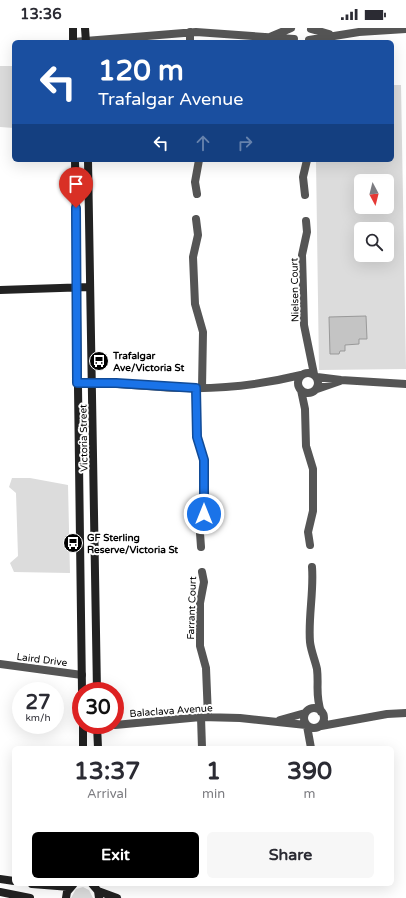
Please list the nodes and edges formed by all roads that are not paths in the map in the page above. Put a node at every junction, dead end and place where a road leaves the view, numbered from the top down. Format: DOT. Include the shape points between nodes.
graph roads {
  1 [pos="73,28"];
  2 [pos="85,28"];
  3 [pos="292,28"];
  4 [pos="311,28"];
  5 [pos="406,28"];
  6 [pos="194,31"];
  7 [pos="338,35"];
  8 [pos="270,36"];
  9 [pos="73,40"];
  10 [pos="86,40"];
  11 [pos="106,40"];
  12 [pos="290,40"];
  13 [pos="295,40"];
  14 [pos="309,40"];
  15 [pos="317,40"];
  16 [pos="75,162"];
  17 [pos="88,162"];
  18 [pos="199,162"];
  19 [pos="307,162"];
  20 [pos="197,194"];
  21 [pos="305,195"];
  22 [pos="196,220"];
  23 [pos="306,221"];
  24 [pos="90,287"];
  25 [pos="77,288"];
  26 [pos="1,289"];
  27 [pos="311,358"];
  28 [pos="303,374"];
  29 [pos="315,376"];
  30 [pos="341,380"];
  31 [pos="280,381"];
  32 [pos="77,383"];
  33 [pos="92,383"];
  34 [pos="406,384"];
  35 [pos="199,388"];
  36 [pos="300,389"];
  37 [pos="315,390"];
  38 [pos="305,408"];
  39 [pos="310,545"];
  40 [pos="201,547"];
  41 [pos="312,568"];
  42 [pos="202,572"];
  43 [pos="0,664"];
  44 [pos="82,675"];
  45 [pos="82,682"];
  46 [pos="97,682"];
  47 [pos="316,694"];
  48 [pos="306,712"];
  49 [pos="406,713"];
  50 [pos="322,714"];
  51 [pos="205,717"];
  52 [pos="277,721"];
  53 [pos="342,721"];
  54 [pos="124,724"];
  55 [pos="306,725"];
  56 [pos="319,727"];
  57 [pos="83,734"];
  58 [pos="97,734"];
  59 [pos="83,746"];
  60 [pos="98,746"];
  61 [pos="202,746"];
  62 [pos="311,746"];
  63 [pos="0,879"];
  64 [pos="12,881"];
  65 [pos="72,886"];
  66 [pos="96,889"];
  67 [pos="0,892"];
  68 [pos="30,898"];
  69 [pos="66,898"];
  70 [pos="117,898"];
  1 -- 9 [label="street"];
  2 -- 10 [label="street"];
  3 -- 8 [label="street"];
  3 -- 13 [label="street"];
  4 -- 7 [label="street" via="318,32"];
  4 -- 14 [label="street" via="312,35"];
  5 -- 7 [label="street"];
  6 -- 8 [label="street"];
  6 -- 11 [label="street"];
  7 -- 15 [label="street"];
  8 -- 12 [label="street"];
  16 -- 25 [label="street, Victoria Street"];
  17 -- 24 [label="street, Victoria Street"];
  18 -- 20 [label="street" via="195,182"];
  19 -- 21 [label="street" via="303,177"];
  22 -- 35 [label="street" via="198,235 194,257 195,296 202,332"];
  23 -- 27 [label="street, Nielsen Court" via="307,232 302,255 304,325"];
  24 -- 25 [label="street"];
  24 -- 33 [label="street, Victoria Street"];
  25 -- 26 [label="street"];
  25 -- 32 [label="street, Victoria Street"];
  27 -- 28 [label="street"];
  27 -- 29 [label="street, Nielsen Court"];
  28 -- 29 [label="street"];
  28 -- 31 [label="street"];
  28 -- 36 [label="street" via="298,381"];
  29 -- 30 [label="street"];
  29 -- 37 [label="street" via="318,383"];
  30 -- 34 [label="street"];
  30 -- 37 [label="street"];
  31 -- 35 [label="street"];
  31 -- 36 [label="street"];
  32 -- 33 [label="street"];
  32 -- 44 [label="street, Victoria Street"];
  33 -- 35 [label="street"];
  33 -- 46 [label="street, Victoria Street"];
  35 -- 40 [label="street" via="197,437 204,460"];
  36 -- 37 [label="street" via="308,393"];
  36 -- 38 [label="street"];
  37 -- 38 [label="street"];
  38 -- 39 [label="street" via="306,446 313,473 313,511 308,532"];
  41 -- 47 [label="street" via="310,643 316,669"];
  42 -- 51 [label="street, Farrant Court" via="204,582 200,603 200,646 206,668"];
  43 -- 44 [label="street, Laird Drive"];
  44 -- 45 [label="street, Victoria Street"];
  47 -- 48 [label="street"];
  47 -- 50 [label="street"];
  48 -- 50 [label="street" via="312,708"];
  48 -- 52 [label="street, Balaclava Avenue"];
  48 -- 55 [label="street"];
  49 -- 53 [label="street"];
  50 -- 53 [label="street"];
  50 -- 56 [label="street" via="323,721"];
  51 -- 52 [label="street, Balaclava Avenue"];
  51 -- 54 [label="street, Balaclava Avenue"];
  51 -- 61 [label="street, Farrant Court"];
  52 -- 55 [label="street, Balaclava Avenue"];
  53 -- 56 [label="street"];
  55 -- 56 [label="street" via="312,728"];
  55 -- 62 [label="street"];
  56 -- 62 [label="street"];
  57 -- 59 [label="street"];
  58 -- 60 [label="street"];
  63 -- 64 [label="street"];
  65 -- 69 [label="street"];
  66 -- 70 [label="street"];
  67 -- 68 [label="street"];
}
